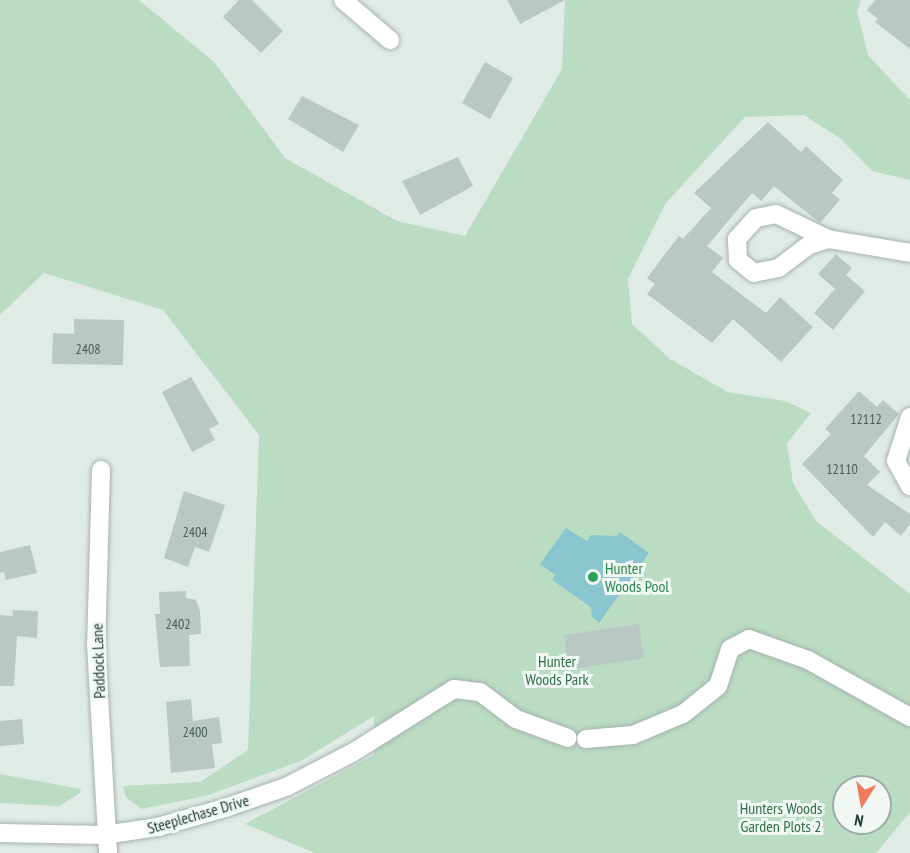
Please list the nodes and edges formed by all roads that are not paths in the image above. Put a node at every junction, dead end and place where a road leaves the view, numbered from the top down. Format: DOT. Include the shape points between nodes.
graph roads {
  1 [pos="343,0"];
  2 [pos="390,40"];
  3 [pos="828,238"];
  4 [pos="910,252"];
  5 [pos="910,417"];
  6 [pos="101,470"];
  7 [pos="910,486"];
  8 [pos="910,717"];
  9 [pos="0,833"];
  10 [pos="106,844"];
  1 -- 2 [label="street"];
  3 -- 3 [label="street" via="765,274 745,268 736,249 742,230 756,218 776,214"];
  3 -- 4 [label="street"];
  5 -- 7 [label="street" via="896,461"];
  6 -- 10 [label="street, Paddock Lane" via="96,644"];
  8 -- 10 [label="street, Steeplechase Drive" via="808,660 749,639 730,649 718,686 683,714 633,735 577,738 516,719 480,692 454,689 372,742 286,787"];
  9 -- 10 [label="street, Steeplechase Drive"];
}
